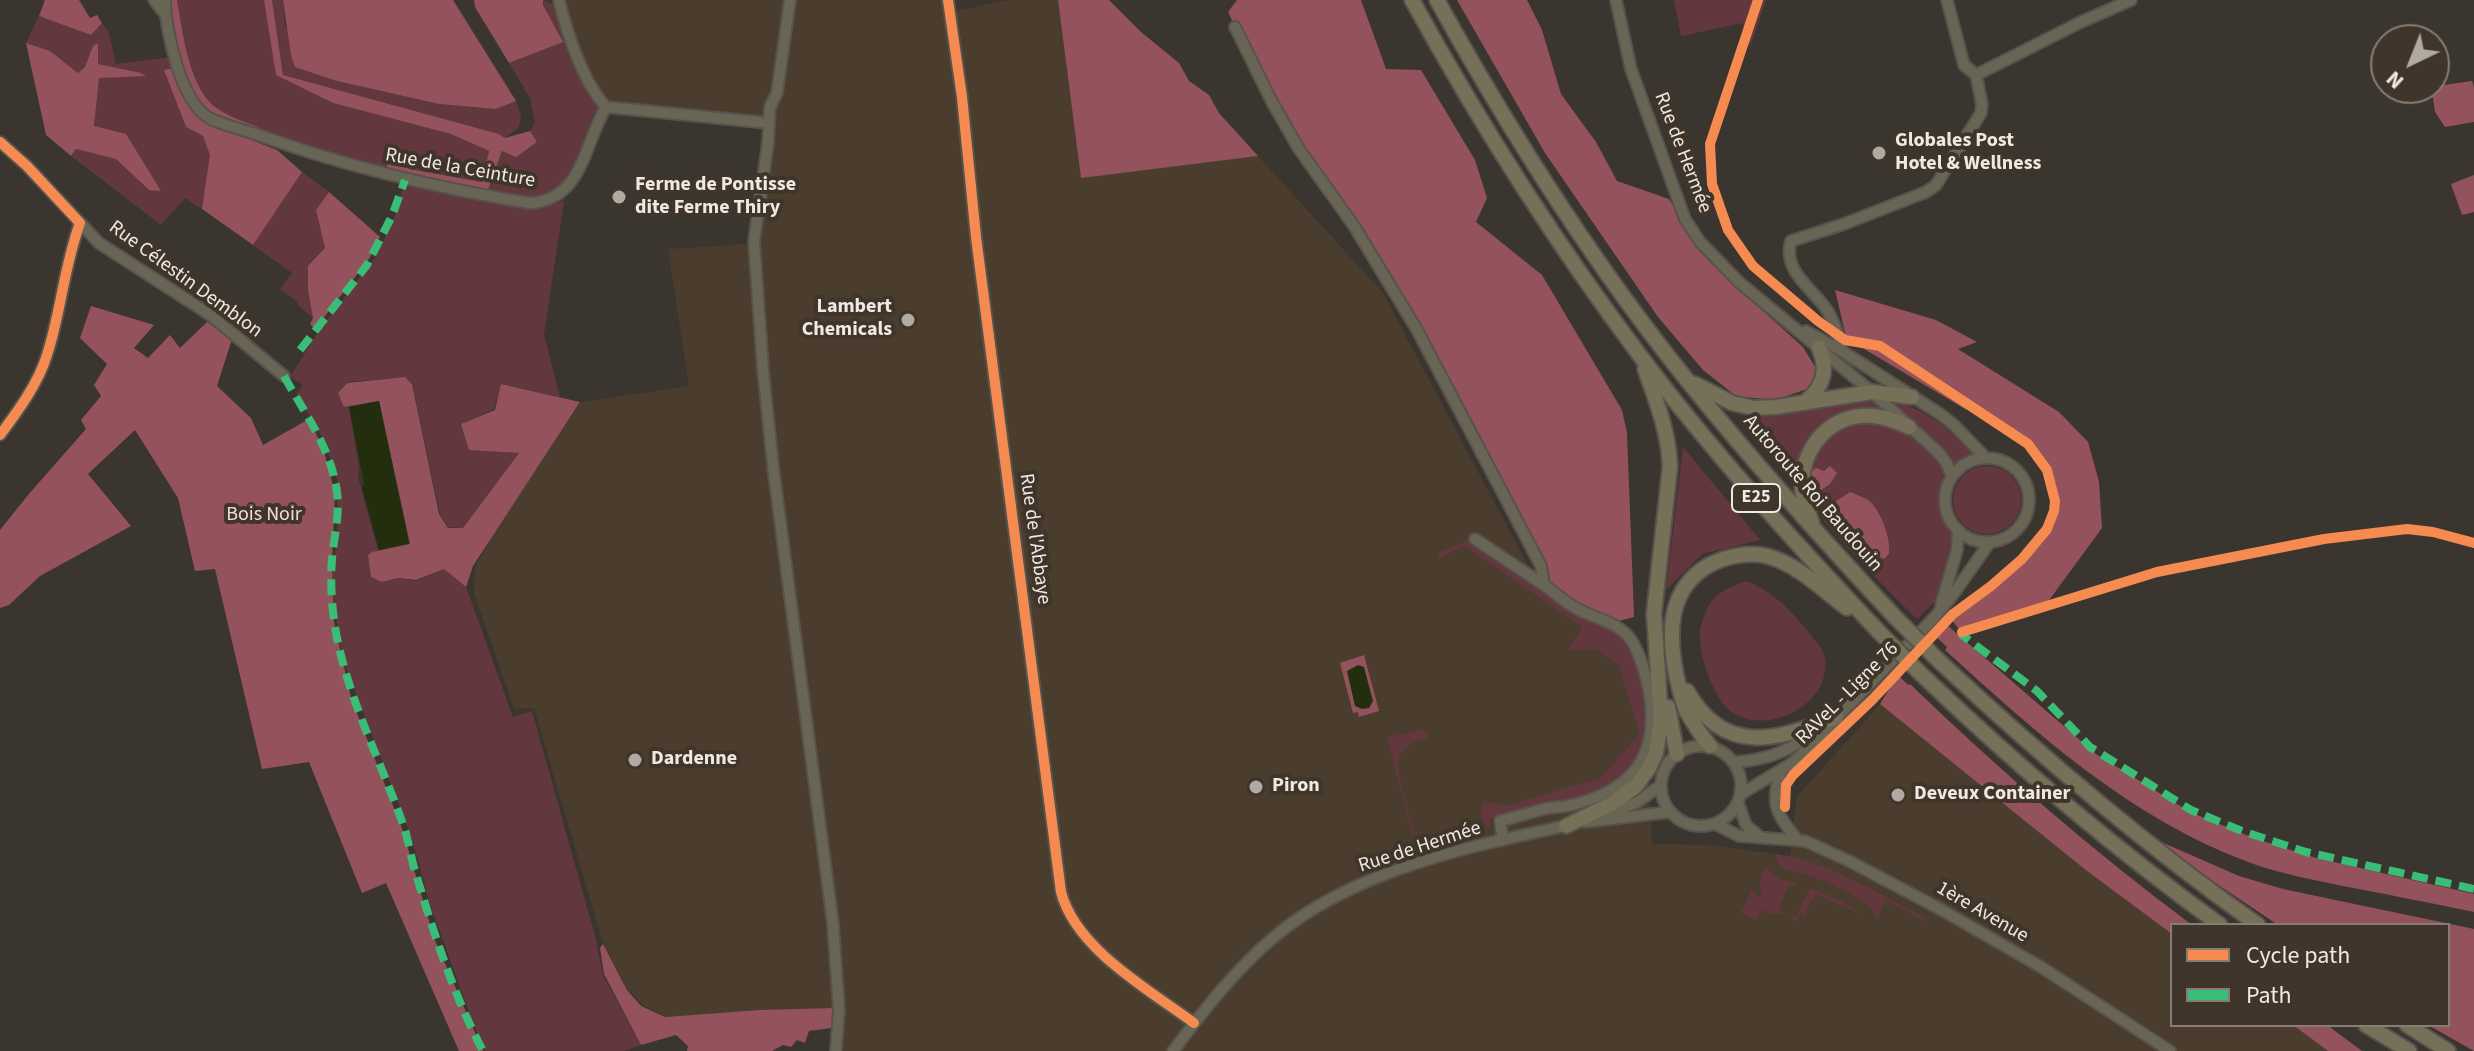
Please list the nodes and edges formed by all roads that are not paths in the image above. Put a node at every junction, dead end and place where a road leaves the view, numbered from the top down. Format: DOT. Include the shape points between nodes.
graph roads {
  1 [pos="154,0"];
  2 [pos="165,0"];
  3 [pos="559,0"];
  4 [pos="790,0"];
  5 [pos="948,0"];
  6 [pos="1412,0"];
  7 [pos="1437,0"];
  8 [pos="1616,0"];
  9 [pos="1947,0"];
  10 [pos="2131,0"];
  11 [pos="165,14"];
  12 [pos="1235,27"];
  13 [pos="1976,75"];
  14 [pos="606,107"];
  15 [pos="769,123"];
  16 [pos="0,142"];
  17 [pos="80,223"];
  18 [pos="1831,318"];
  19 [pos="1819,342"];
  20 [pos="1842,351"];
  21 [pos="1641,357"];
  22 [pos="284,376"];
  23 [pos="1685,378"];
  24 [pos="1872,392"];
  25 [pos="1912,397"];
  26 [pos="1803,403"];
  27 [pos="1909,427"];
  28 [pos="0,435"];
  29 [pos="1986,458"];
  30 [pos="1952,477"];
  31 [pos="1958,530"];
  32 [pos="1815,531"];
  33 [pos="1475,539"];
  34 [pos="1990,542"];
  35 [pos="1544,585"];
  36 [pos="1939,612"];
  37 [pos="1879,632"];
  38 [pos="1656,656"];
  39 [pos="1674,664"];
  40 [pos="1836,717"];
  41 [pos="1710,746"];
  42 [pos="1677,754"];
  43 [pos="1734,762"];
  44 [pos="1782,770"];
  45 [pos="1661,785"];
  46 [pos="1740,799"];
  47 [pos="1670,812"];
  48 [pos="1597,819"];
  49 [pos="1715,824"];
  50 [pos="1566,826"];
  51 [pos="1762,839"];
  52 [pos="1797,839"];
  53 [pos="1503,840"];
  54 [pos="2217,923"];
  55 [pos="2255,923"];
  56 [pos="1194,1023"];
  57 [pos="2369,1027"];
  58 [pos="2410,1027"];
  59 [pos="836,1051"];
  60 [pos="1173,1051"];
  61 [pos="2170,1051"];
  62 [pos="2409,1051"];
  63 [pos="2448,1051"];
  1 -- 11 [label="street"];
  2 -- 11 [label="street"];
  3 -- 14 [label="street" via="576,52"];
  4 -- 15 [label="street"];
  5 -- 56 [label="street, Rue de l'Abbaye" via="1061,892 1072,921 1095,948"];
  6 -- 21 [label="highway, E25" via="1508,165"];
  7 -- 23 [label="highway, Autoroute Roi Baudouin / E25" via="1582,236"];
  8 -- 19 [label="street, Rue de Hermée" via="1631,69 1685,219 1711,256 1740,283"];
  9 -- 13 [label="street" via="1964,65"];
  10 -- 13 [label="street"];
  11 -- 14 [label="street, Rue de la Ceinture" via="192,102 208,117 328,160 405,180 538,203 571,185"];
  12 -- 35 [label="street" via="1299,149 1416,328 1541,566"];
  13 -- 18 [label="street" via="1981,113 1936,185 1791,241 1789,260 1796,274"];
  14 -- 15 [label="street"];
  15 -- 59 [label="street" via="754,241 763,370 833,924"];
  16 -- 17 [label="street, Rue Célestin Demblon"];
  17 -- 22 [label="street, Rue Célestin Demblon" via="99,243 209,314"];
  17 -- 28 [label="street" via="44,364"];
  18 -- 19 [label="street"];
  18 -- 20 [label="street"];
  19 -- 20 [label="street, Rue de Hermée"];
  19 -- 24 [label="street, Rue de Hermée"];
  19 -- 26 [label="highway" via="1824,377"];
  20 -- 25 [label="street, Rue de Hermée"];
  21 -- 37 [label="highway, E25" via="1725,462"];
  21 -- 38 [label="highway" via="1670,449 1654,613"];
  23 -- 26 [label="highway" via="1742,406"];
  23 -- 32 [label="highway, Autoroute Roi Baudouin / E25"];
  24 -- 25 [label="highway"];
  24 -- 26 [label="highway"];
  24 -- 27 [label="street, Rue de Hermée"];
  25 -- 29 [label="street, Rue de Hermée" via="1954,425"];
  27 -- 30 [label="street, Rue de Hermée" via="1944,458"];
  27 -- 32 [label="highway" via="1859,416 1836,423 1815,441 1802,489"];
  29 -- 30 [label="street" via="1966,463"];
  29 -- 34 [label="street, Rue de Hermée" via="2016,469 2029,498 2018,528"];
  30 -- 31 [label="street, Rue de Hermée" via="1945,499"];
  31 -- 34 [label="street"];
  31 -- 36 [label="street, Rue de Hermée"];
  32 -- 55 [label="highway, Autoroute Roi Baudouin / E25, bridge" via="1936,658 2097,803"];
  33 -- 35 [label="street"];
  34 -- 36 [label="street, Rue de Hermée"];
  35 -- 53 [label="street" via="1629,637 1650,695 1653,722 1646,753 1627,781 1569,806 1500,821"];
  36 -- 40 [label="street, Rue de Hermée"];
  37 -- 39 [label="highway" via="1783,562 1740,556 1706,567 1680,594 1672,617"];
  37 -- 54 [label="highway, E25, bridge" via="2075,811"];
  38 -- 42 [label="highway"];
  38 -- 50 [label="highway" via="1660,738 1649,768 1613,803"];
  39 -- 40 [label="highway" via="1702,714 1737,735 1767,739"];
  39 -- 41 [label="highway" via="1686,708"];
  40 -- 43 [label="street, Rue de Hermée" via="1781,753"];
  40 -- 44 [label="street, Rue de Hermée"];
  41 -- 42 [label="street" via="1693,746"];
  41 -- 43 [label="street"];
  42 -- 45 [label="street" via="1665,767"];
  43 -- 46 [label="street"];
  44 -- 46 [label="street, Rue de Hermée"];
  44 -- 52 [label="street" via="1776,808"];
  45 -- 47 [label="street"];
  45 -- 48 [label="street, Rue de Hermée" via="1636,803"];
  46 -- 49 [label="street, Rue de Hermée"];
  46 -- 51 [label="street" via="1746,825"];
  47 -- 48 [label="street, Rue de Hermée"];
  47 -- 49 [label="street, Rue de Hermée" via="1692,825"];
  48 -- 50 [label="street, Rue de Hermée"];
  49 -- 51 [label="street, 1ère Avenue" via="1737,836"];
  50 -- 53 [label="street, Rue de Hermée"];
  51 -- 52 [label="street, 1ère Avenue"];
  52 -- 61 [label="street, 1ère Avenue" via="1940,909"];
  53 -- 56 [label="street, Rue de Hermée" via="1380,876 1318,906 1254,955"];
  56 -- 60 [label="street, Rue de Hermée"];
  57 -- 62 [label="highway"];
  58 -- 63 [label="highway"];
}
